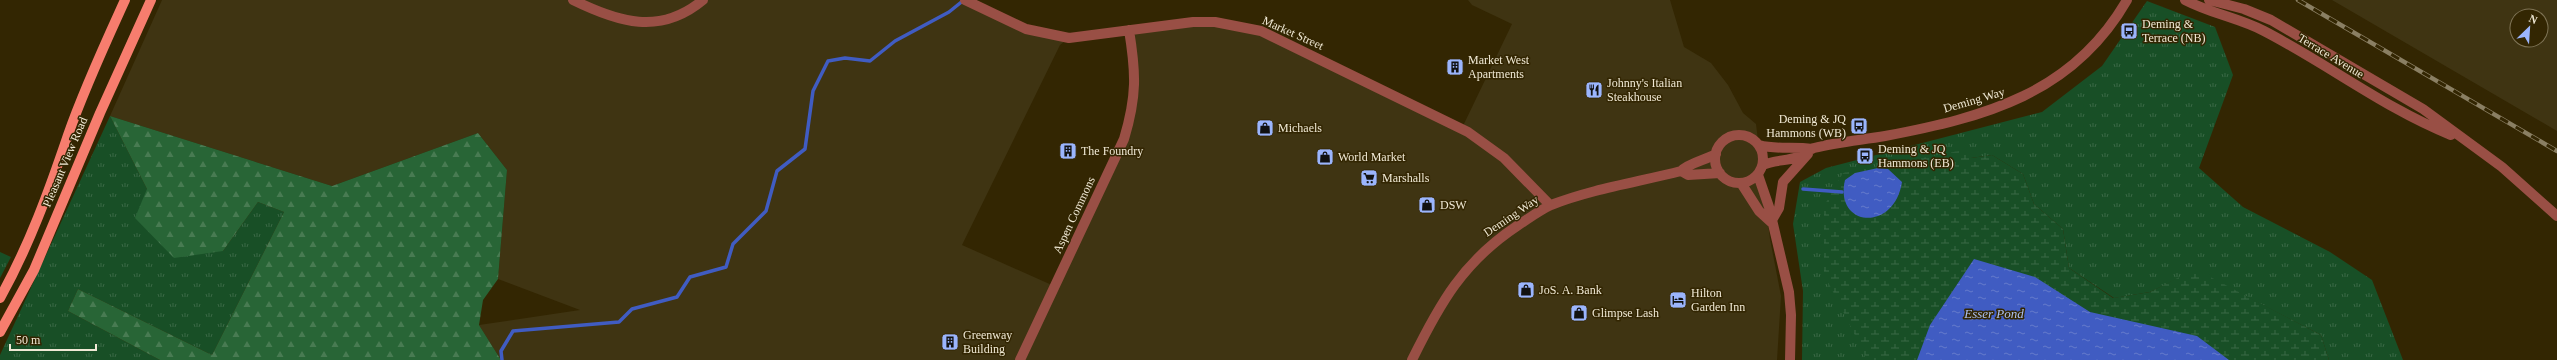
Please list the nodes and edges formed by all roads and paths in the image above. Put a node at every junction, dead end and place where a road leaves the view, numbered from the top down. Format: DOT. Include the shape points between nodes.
graph roads {
  1 [pos="125,0"];
  2 [pos="151,0"];
  3 [pos="573,0"];
  4 [pos="703,0"];
  5 [pos="965,0"];
  6 [pos="2127,0"];
  7 [pos="2185,0"];
  8 [pos="2209,0"];
  9 [pos="1129,30"];
  10 [pos="2462,139"];
  11 [pos="1759,145"];
  12 [pos="1812,148"];
  13 [pos="1716,154"];
  14 [pos="1763,165"];
  15 [pos="1681,171"];
  16 [pos="1720,173"];
  17 [pos="1758,174"];
  18 [pos="1741,183"];
  19 [pos="1550,205"];
  20 [pos="2557,216"];
  21 [pos="1771,222"];
  22 [pos="0,298"];
  23 [pos="0,332"];
  24 [pos="1020,360"];
  25 [pos="1412,360"];
  26 [pos="1790,360"];
  1 -- 22 [label="main road, Pleasant View Road" via="74,121 54,179 20,262"];
  2 -- 23 [label="main road, Pleasant View Road" via="34,270"];
  3 -- 4 [label="street" via="622,21 635,23 676,16"];
  5 -- 9 [label="street, Market Street" via="1026,28 1069,38"];
  6 -- 12 [label="street, Deming Way" via="2107,30 2074,65 2036,91 2016,101 1977,115"];
  7 -- 10 [label="street, Terrace Avenue" via="2206,11 2264,31 2416,121"];
  8 -- 10 [label="street, Terrace Avenue" via="2244,9 2271,20 2423,109"];
  9 -- 19 [label="street, Market Street" via="1193,22 1215,22 1260,31 1468,132 1504,158"];
  9 -- 24 [label="street, Aspen Commons" via="1136,71 1132,114 1124,139"];
  10 -- 20 [label="street, Terrace Avenue" via="2502,167"];
  11 -- 12 [label="street, Deming Way" via="1769,148"];
  11 -- 13 [label="street" via="1745,136 1733,136 1721,143"];
  11 -- 14 [label="street"];
  12 -- 14 [label="street, Deming Way" via="1796,157 1773,160"];
  12 -- 21 [label="street" via="1783,182 1779,208"];
  13 -- 15 [label="street, Deming Way" via="1698,163 1687,165"];
  13 -- 16 [label="street" via="1715,161"];
  14 -- 17 [label="street"];
  15 -- 16 [label="street, Deming Way" via="1688,175"];
  15 -- 19 [label="street, Deming Way"];
  16 -- 18 [label="street" via="1729,181"];
  17 -- 18 [label="street"];
  17 -- 21 [label="street"];
  18 -- 21 [label="street" via="1759,211"];
  19 -- 25 [label="street, Deming Way" via="1488,246 1462,272 1435,312"];
  21 -- 26 [label="street" via="1789,292"];
}
